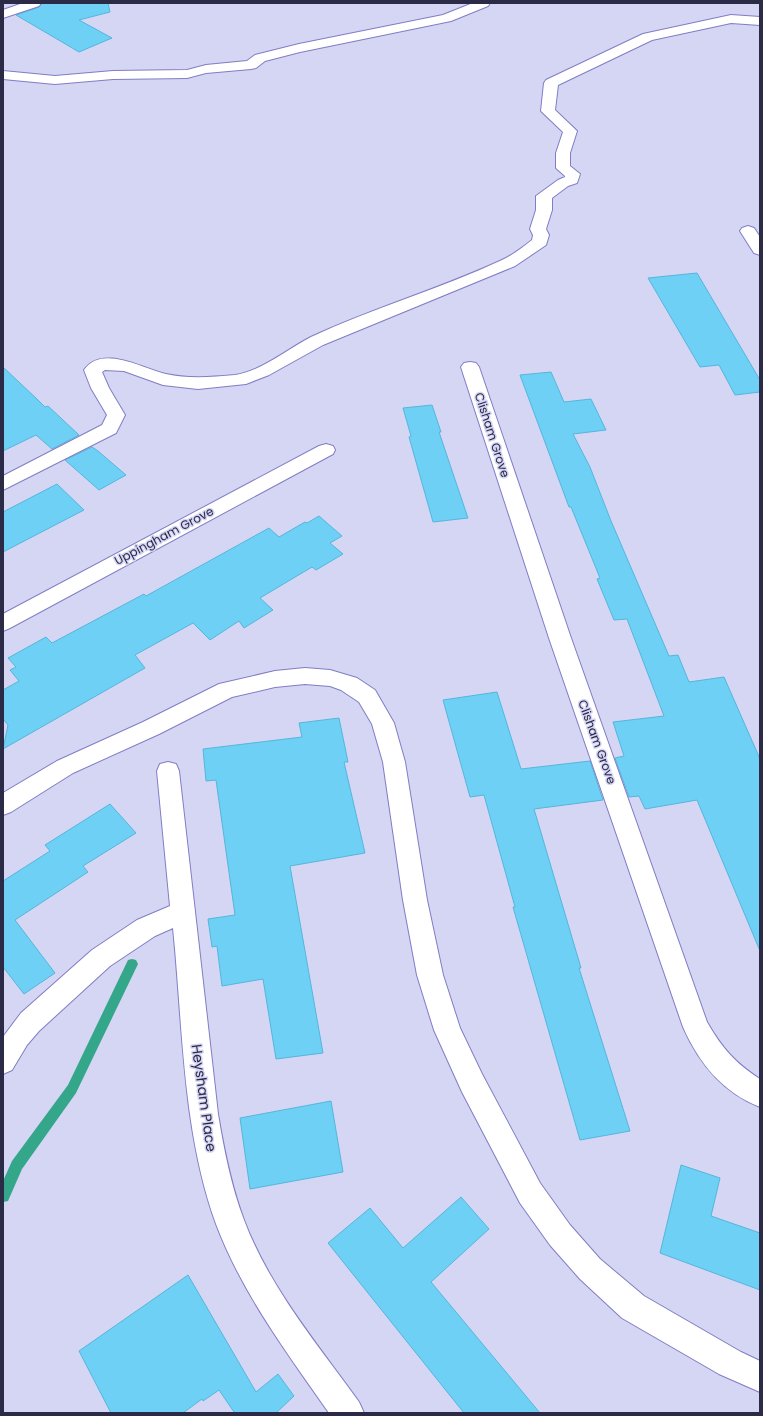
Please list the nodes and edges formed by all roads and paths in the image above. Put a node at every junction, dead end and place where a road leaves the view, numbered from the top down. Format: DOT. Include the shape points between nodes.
graph roads {
  1 [pos="35,3"];
  2 [pos="484,3"];
  3 [pos="732,11"];
  4 [pos="3,14"];
  5 [pos="760,21"];
  6 [pos="3,75"];
  7 [pos="748,231"];
  8 [pos="760,250"];
  9 [pos="470,367"];
  10 [pos="326,450"];
  11 [pos="3,484"];
  12 [pos="3,623"];
  13 [pos="168,771"];
  14 [pos="3,805"];
  15 [pos="184,911"];
  16 [pos="3,1061"];
  17 [pos="760,1094"];
  18 [pos="760,1378"];
  19 [pos="348,1413"];
  1 -- 4 [label="street"];
  2 -- 6 [label="street" via="446,18 299,48 260,58 251,65 206,69 187,74 113,75 55,80"];
  3 -- 5 [label="street"];
  3 -- 11 [label="street" via="648,37 551,83 548,111 570,131 563,153 563,168 573,174 572,180 563,182 544,196 544,210 538,229 541,235 540,242 509,263 317,341 263,371 240,380 198,383 163,380 126,366 102,364 93,370 116,415 110,428"];
  7 -- 8 [label="street"];
  9 -- 17 [label="street, Clisham Grove" via="558,630 696,1026 711,1054 735,1078"];
  10 -- 12 [label="street, Uppingham Grove"];
  13 -- 15 [label="street, Heysham Place"];
  14 -- 18 [label="street" via="65,767 227,690 276,679 306,676 330,678 349,684 367,696 383,723 394,762 415,900 430,975 447,1030 530,1193 560,1235 590,1270 633,1306"];
  15 -- 16 [label="street" via="146,928 101,958 30,1022"];
  15 -- 19 [label="street, Heysham Place" via="204,1120 218,1187 249,1266 291,1332"];
}
